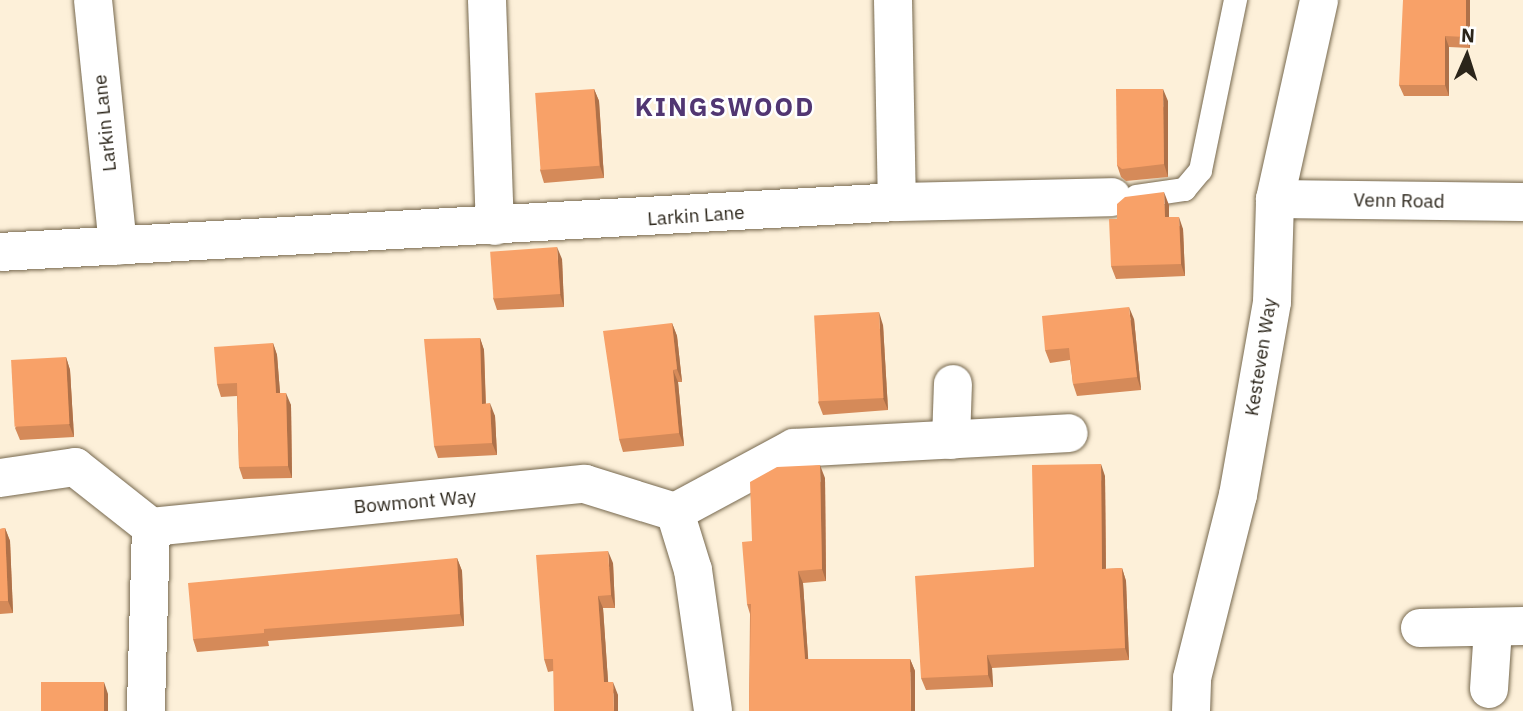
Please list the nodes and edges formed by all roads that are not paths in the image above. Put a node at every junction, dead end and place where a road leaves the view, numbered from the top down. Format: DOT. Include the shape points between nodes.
graph roads {
  1 [pos="93,0"];
  2 [pos="487,0"];
  3 [pos="893,0"];
  4 [pos="1235,0"];
  5 [pos="1319,0"];
  6 [pos="1112,197"];
  7 [pos="1276,199"];
  8 [pos="897,202"];
  9 [pos="1523,202"];
  10 [pos="495,226"];
  11 [pos="118,246"];
  12 [pos="0,252"];
  13 [pos="953,384"];
  14 [pos="1069,433"];
  15 [pos="951,440"];
  16 [pos="0,478"];
  17 [pos="675,512"];
  18 [pos="151,527"];
  19 [pos="1508,627"];
  20 [pos="1420,628"];
  21 [pos="1489,689"];
  22 [pos="146,711"];
  23 [pos="713,711"];
  24 [pos="1191,711"];
  1 -- 11 [label="street, Larkin Lane"];
  2 -- 10 [label="street"];
  3 -- 8 [label="street"];
  4 -- 6 [label="lane" via="1200,170 1184,190"];
  5 -- 7 [label="street, Kesteven Way"];
  6 -- 8 [label="street, Larkin Lane"];
  7 -- 9 [label="street, Venn Road"];
  7 -- 24 [label="street, Kesteven Way" via="1272,302 1238,495 1192,678"];
  8 -- 10 [label="street, Larkin Lane"];
  10 -- 11 [label="street, Larkin Lane"];
  11 -- 12 [label="street, Larkin Lane"];
  13 -- 15 [label="street"];
  14 -- 15 [label="street"];
  15 -- 17 [label="street" via="794,448"];
  16 -- 18 [label="street" via="75,467"];
  17 -- 18 [label="street, Bowmont Way" via="585,484"];
  17 -- 23 [label="street" via="693,570"];
  18 -- 22 [label="street"];
  19 -- 20 [label="street"];
  19 -- 21 [label="street"];
}
